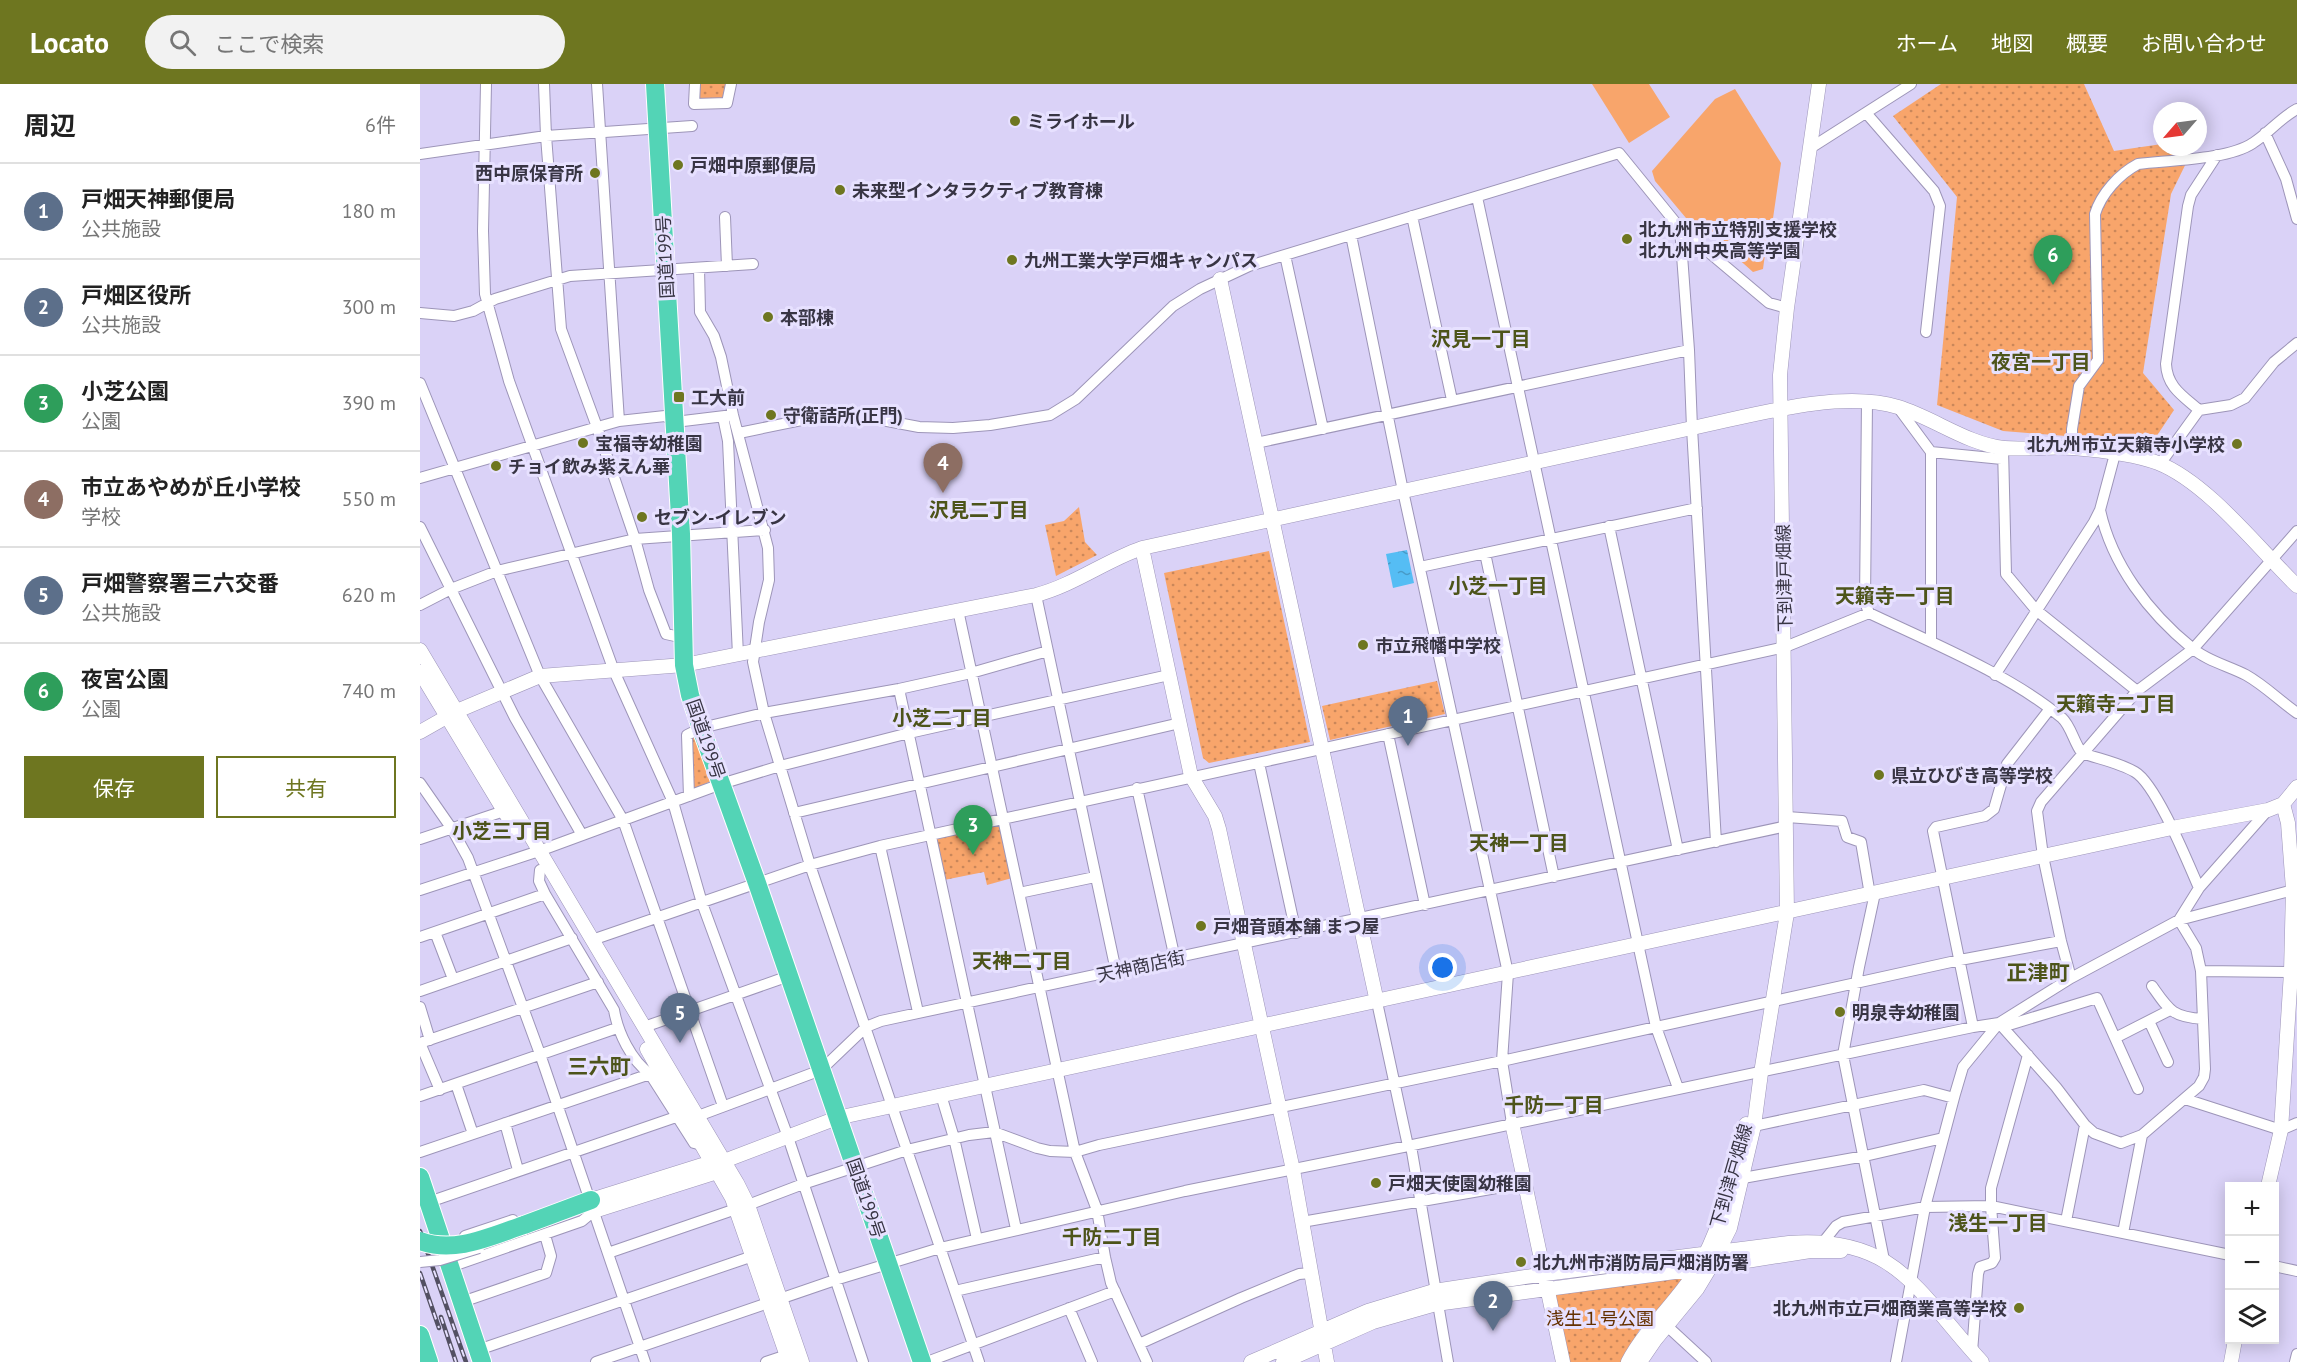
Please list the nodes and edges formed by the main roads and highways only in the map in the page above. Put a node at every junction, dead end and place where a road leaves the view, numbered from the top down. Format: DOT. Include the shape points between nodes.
graph roads {
  1 [pos="655,84"];
  2 [pos="420,1177"];
  3 [pos="592,1206"];
  4 [pos="420,1241"];
  5 [pos="420,1335"];
  6 [pos="480,1356"];
  7 [pos="420,1358"];
  8 [pos="422,1362"];
  9 [pos="429,1362"];
  10 [pos="924,1362"];
  1 -- 10 [label="highway, 国道199号" via="681,534 684,665 690,695"];
  2 -- 6 [label="highway"];
  3 -- 4 [label="highway, bridge" via="461,1245 438,1246"];
  5 -- 9 [label="highway"];
  7 -- 8 [label="highway"];
}
